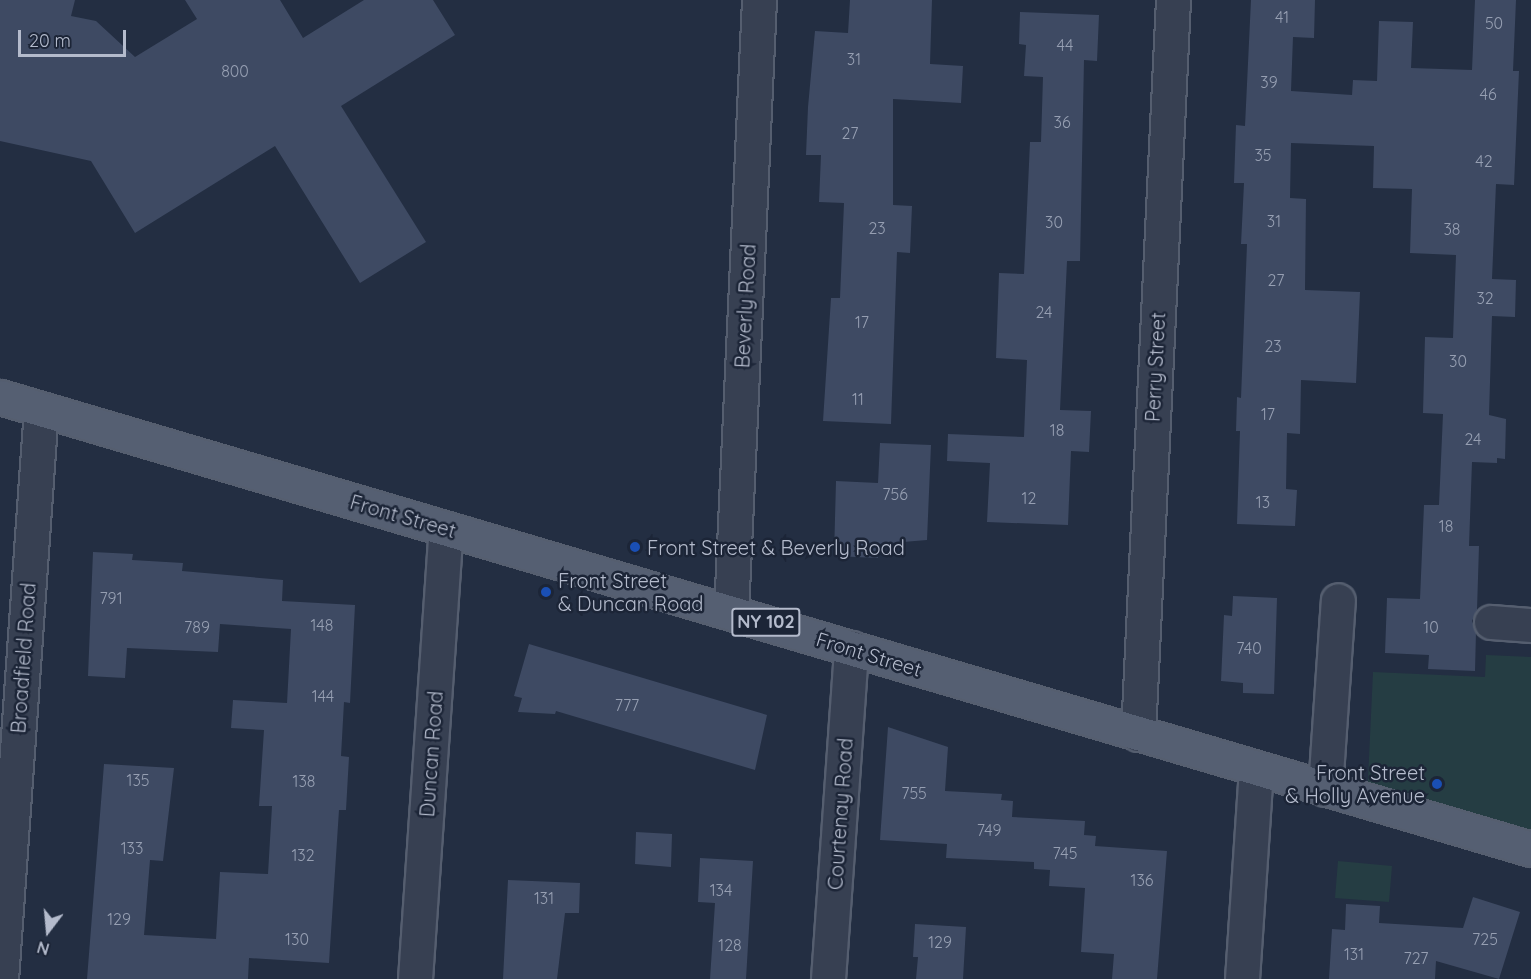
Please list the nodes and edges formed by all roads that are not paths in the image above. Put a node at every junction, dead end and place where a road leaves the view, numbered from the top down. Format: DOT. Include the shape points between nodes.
graph roads {
  1 [pos="759,0"];
  2 [pos="1173,0"];
  3 [pos="0,397"];
  4 [pos="41,409"];
  5 [pos="446,529"];
  6 [pos="1338,600"];
  7 [pos="731,612"];
  8 [pos="1491,622"];
  9 [pos="1531,625"];
  10 [pos="851,648"];
  11 [pos="1138,734"];
  12 [pos="1256,769"];
  13 [pos="7,782"];
  14 [pos="1325,789"];
  15 [pos="1531,849"];
  16 [pos="1,979"];
  17 [pos="415,979"];
  18 [pos="828,979"];
  19 [pos="1242,979"];
  1 -- 7 [label="street, Beverly Road"];
  2 -- 11 [label="street, Perry Street"];
  3 -- 4 [label="main road, Front Street / NY 102"];
  4 -- 5 [label="main road, Front Street / NY 102"];
  4 -- 13 [label="street, Broadfield Road"];
  5 -- 7 [label="main road, Front Street / NY 102"];
  5 -- 17 [label="street, Duncan Road"];
  6 -- 14 [label="street"];
  7 -- 10 [label="main road, Front Street / NY 102"];
  8 -- 9 [label="street"];
  10 -- 11 [label="main road, Front Street / NY 102"];
  10 -- 18 [label="street, Courtenay Road"];
  11 -- 12 [label="main road, Front Street / NY 102"];
  12 -- 14 [label="main road, Front Street / NY 102"];
  12 -- 19 [label="street"];
  13 -- 16 [label="street, Broadfield Road"];
  14 -- 15 [label="main road, Front Street / NY 102"];
}
